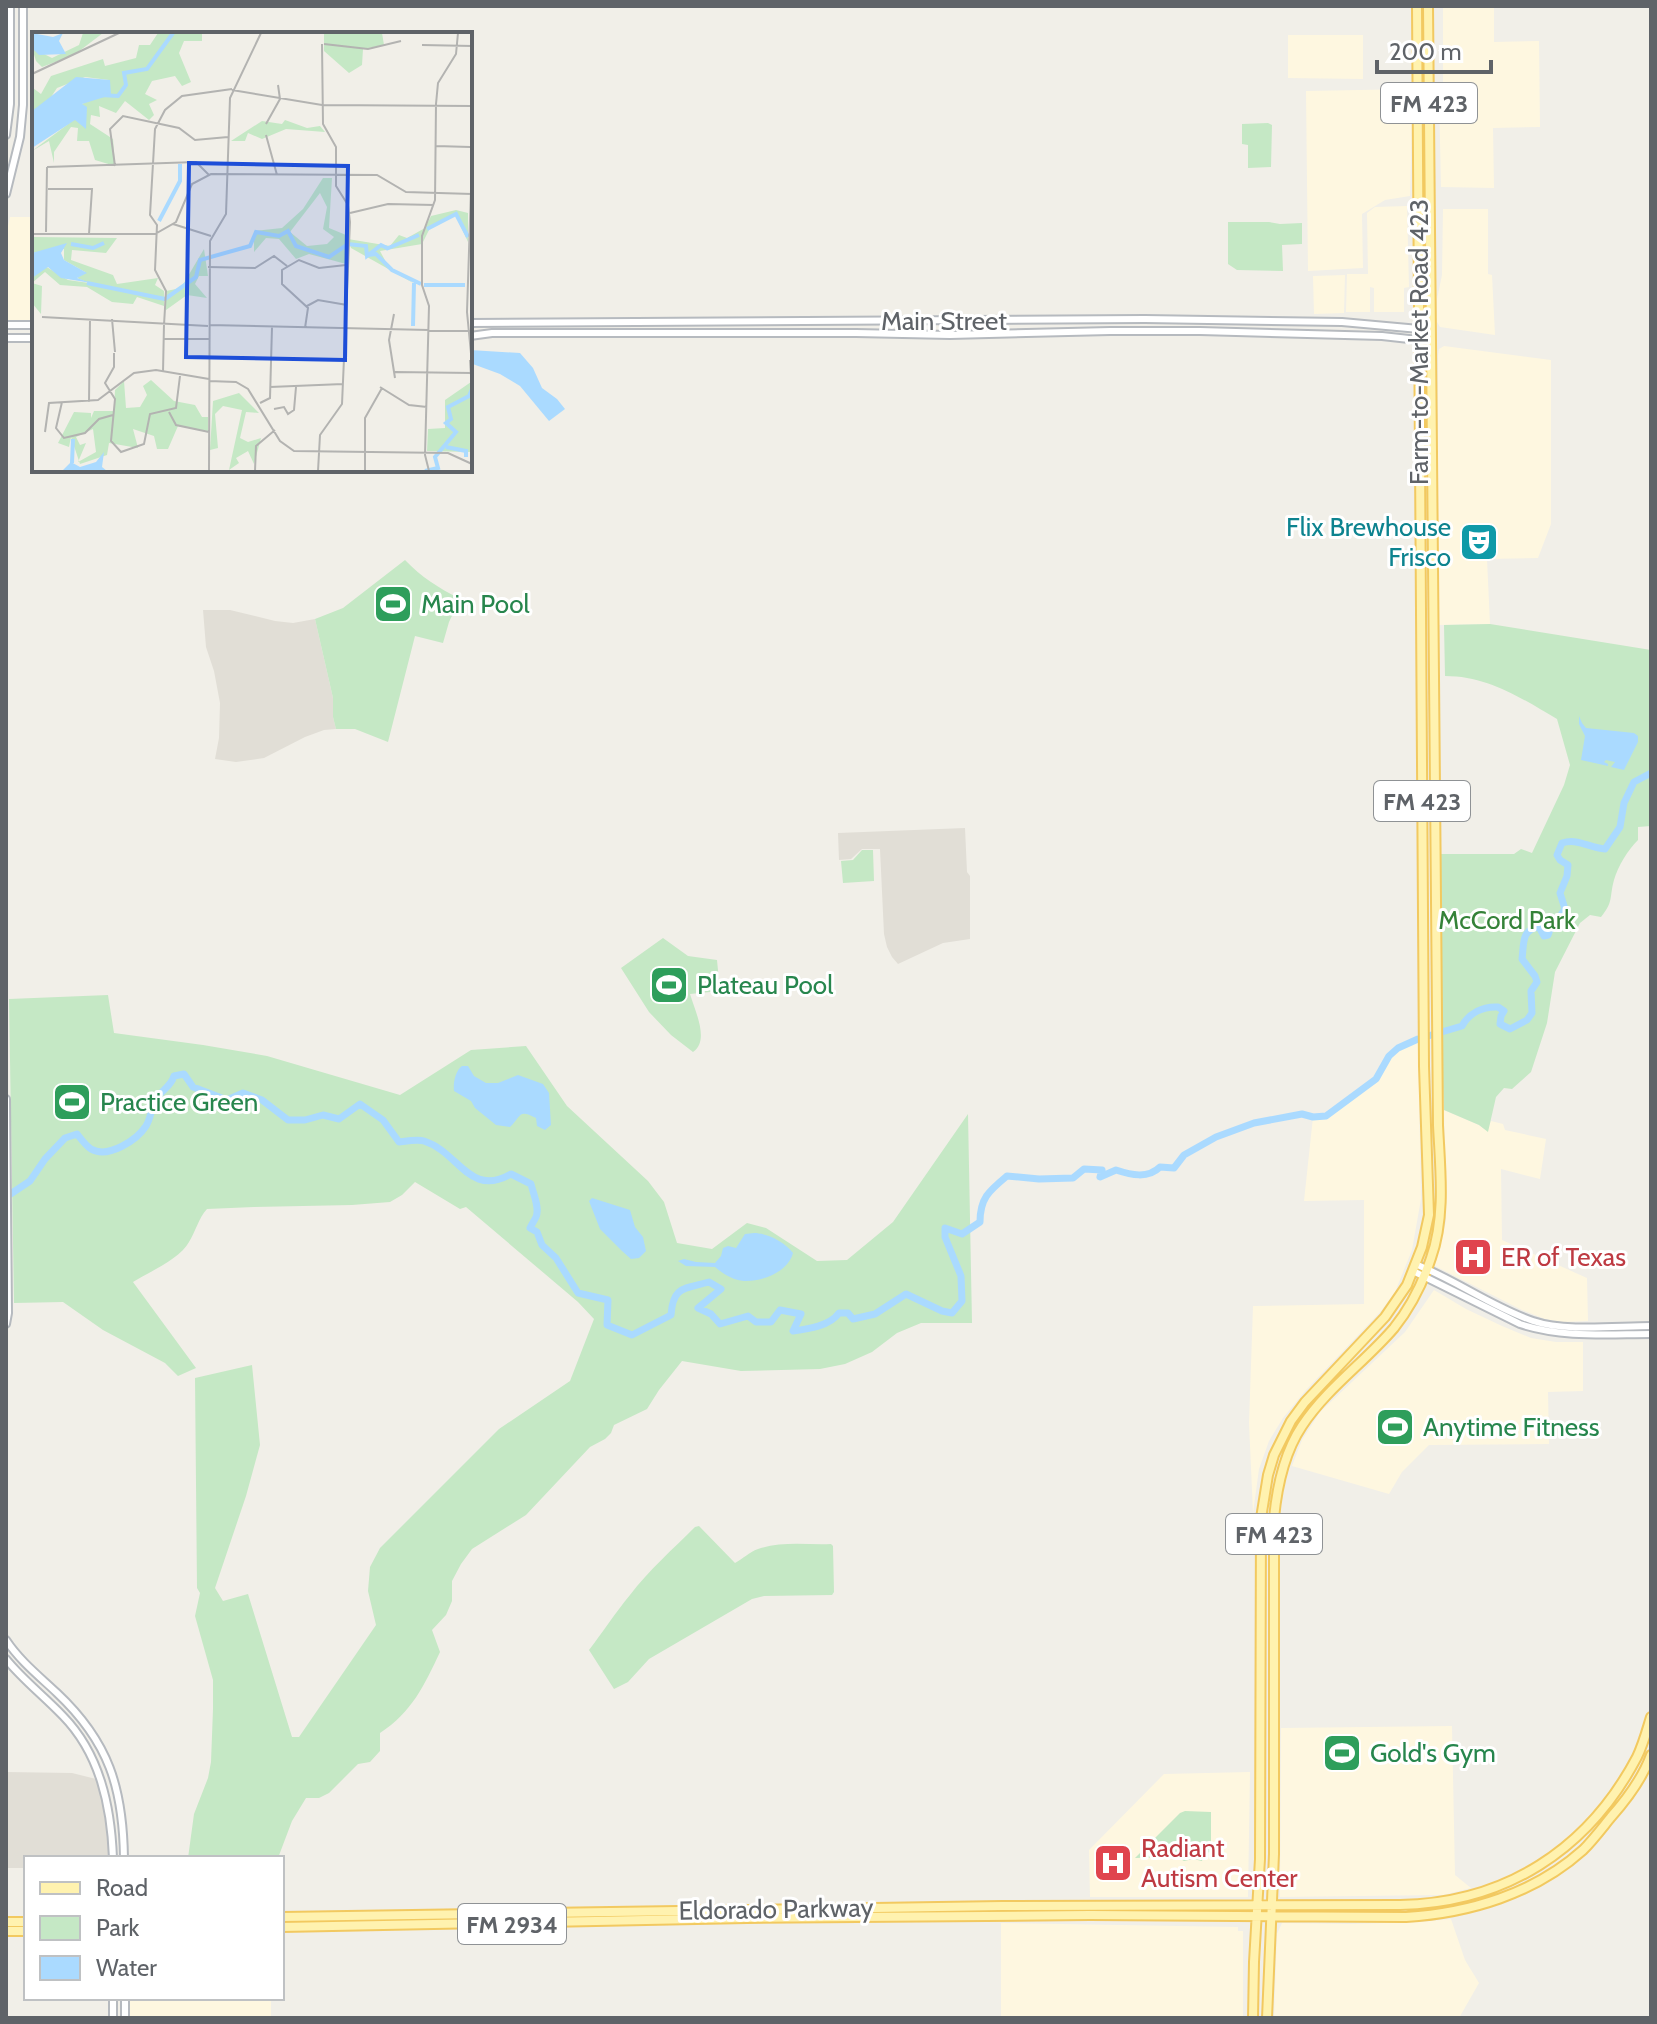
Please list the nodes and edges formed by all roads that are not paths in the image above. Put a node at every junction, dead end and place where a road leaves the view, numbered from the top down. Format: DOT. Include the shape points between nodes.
graph roads {
  1 [pos="10,6"];
  2 [pos="23,6"];
  3 [pos="1417,6"];
  4 [pos="1428,6"];
  5 [pos="6,135"];
  6 [pos="7,181"];
  7 [pos="6,194"];
  8 [pos="1183,320"];
  9 [pos="472,323"];
  10 [pos="6,325"];
  11 [pos="32,325"];
  12 [pos="1419,329"];
  13 [pos="1183,331"];
  14 [pos="472,336"];
  15 [pos="6,338"];
  16 [pos="32,338"];
  17 [pos="1418,340"];
  18 [pos="6,1099"];
  19 [pos="1426,1125"];
  20 [pos="1438,1125"];
  21 [pos="7,1181"];
  22 [pos="7,1258"];
  23 [pos="1414,1267"];
  24 [pos="1425,1272"];
  25 [pos="6,1324"];
  26 [pos="1651,1326"];
  27 [pos="1580,1330"];
  28 [pos="1651,1334"];
  29 [pos="1323,1382"];
  30 [pos="1331,1390"];
  31 [pos="6,1640"];
  32 [pos="1261,1645"];
  33 [pos="1273,1645"];
  34 [pos="6,1659"];
  35 [pos="55,1691"];
  36 [pos="47,1700"];
  37 [pos="1651,1717"];
  38 [pos="1651,1755"];
  39 [pos="110,1767"];
  40 [pos="98,1772"];
  41 [pos="1259,1790"];
  42 [pos="1273,1790"];
  43 [pos="112,1834"];
  44 [pos="124,1835"];
  45 [pos="113,1856"];
  46 [pos="124,1856"];
  47 [pos="1258,1905"];
  48 [pos="1271,1905"];
  49 [pos="1366,1905"];
  50 [pos="1129,1910"];
  51 [pos="1258,1916"];
  52 [pos="1270,1916"];
  53 [pos="284,1917"];
  54 [pos="1365,1917"];
  55 [pos="284,1927"];
  56 [pos="1253,2018"];
  57 [pos="1267,2018"];
  1 -- 5 [label="main road"];
  2 -- 6 [label="main road" via="23,105"];
  3 -- 12 [label="main road, Farm-to-Market Road 423 / FM 423"];
  4 -- 20 [label="main road, Farm-to-Market Road 423 / FM 423"];
  6 -- 7 [label="main road"];
  8 -- 9 [label="main road, Main Street"];
  8 -- 12 [label="main road, Main Street" via="1342,322"];
  8 -- 13 [label="main road"];
  10 -- 11 [label="main road"];
  12 -- 17 [label="main road, Farm-to-Market Road 423 / FM 423"];
  13 -- 14 [label="main road, Main Street"];
  13 -- 17 [label="main road, Main Street"];
  15 -- 16 [label="main road"];
  17 -- 19 [label="main road, Farm-to-Market Road 423 / FM 423"];
  18 -- 21 [label="main road"];
  19 -- 20 [label="main road"];
  19 -- 23 [label="main road, Farm-to-Market Road 423 / FM 423" via="1429,1215"];
  20 -- 24 [label="main road, Farm-to-Market Road 423 / FM 423" via="1441,1207"];
  21 -- 22 [label="main road"];
  22 -- 25 [label="main road"];
  23 -- 24 [label="main road"];
  23 -- 29 [label="main road, Farm-to-Market Road 423 / FM 423" via="1385,1317"];
  24 -- 27 [label="main road" via="1520,1324 1550,1333"];
  24 -- 30 [label="main road, Farm-to-Market Road 423 / FM 423" via="1396,1325"];
  26 -- 27 [label="main road"];
  27 -- 28 [label="main road"];
  29 -- 30 [label="main road"];
  29 -- 32 [label="main road, Farm-to-Market Road 423 / FM 423" via="1291,1421 1268,1475 1261,1518"];
  30 -- 33 [label="main road, Farm-to-Market Road 423 / FM 423" via="1301,1427 1279,1482"];
  31 -- 35 [label="main road"];
  32 -- 33 [label="main road"];
  32 -- 41 [label="main road, Farm-to-Market Road 423 / FM 423"];
  33 -- 42 [label="main road, Farm-to-Market Road 423 / FM 423"];
  34 -- 36 [label="main road"];
  35 -- 36 [label="main road"];
  35 -- 39 [label="main road" via="85,1722"];
  36 -- 40 [label="main road" via="80,1737"];
  37 -- 49 [label="main road, Eldorado Parkway" via="1639,1754 1613,1797 1583,1833 1544,1863 1500,1886 1459,1899"];
  38 -- 54 [label="main road, Eldorado Parkway" via="1623,1803 1593,1839 1545,1877 1499,1900 1454,1912"];
  39 -- 40 [label="main road"];
  39 -- 44 [label="main road"];
  40 -- 43 [label="main road"];
  41 -- 42 [label="main road"];
  41 -- 47 [label="main road, Farm-to-Market Road 423 / FM 423"];
  42 -- 48 [label="main road, Farm-to-Market Road 423 / FM 423"];
  43 -- 44 [label="main road"];
  43 -- 45 [label="main road"];
  44 -- 46 [label="main road"];
  47 -- 48 [label="main road, Eldorado Parkway / FM 2934"];
  47 -- 50 [label="main road, Eldorado Parkway / FM 2934"];
  47 -- 51 [label="main road, Farm-to-Market Road 423 / FM 423"];
  48 -- 49 [label="main road, Eldorado Parkway"];
  48 -- 52 [label="main road, Farm-to-Market Road 423 / FM 423"];
  49 -- 54 [label="main road"];
  50 -- 51 [label="main road, Eldorado Parkway / FM 2934"];
  50 -- 53 [label="main road, Eldorado Parkway / FM 2934" via="821,1908"];
  50 -- 55 [label="main road, Eldorado Parkway / FM 2934"];
  51 -- 52 [label="main road, Eldorado Parkway / FM 2934"];
  51 -- 56 [label="main road, Farm-to-Market Road 423 / FM 423"];
  52 -- 54 [label="main road, Eldorado Parkway"];
  52 -- 57 [label="main road, Farm-to-Market Road 423 / FM 423"];
}
